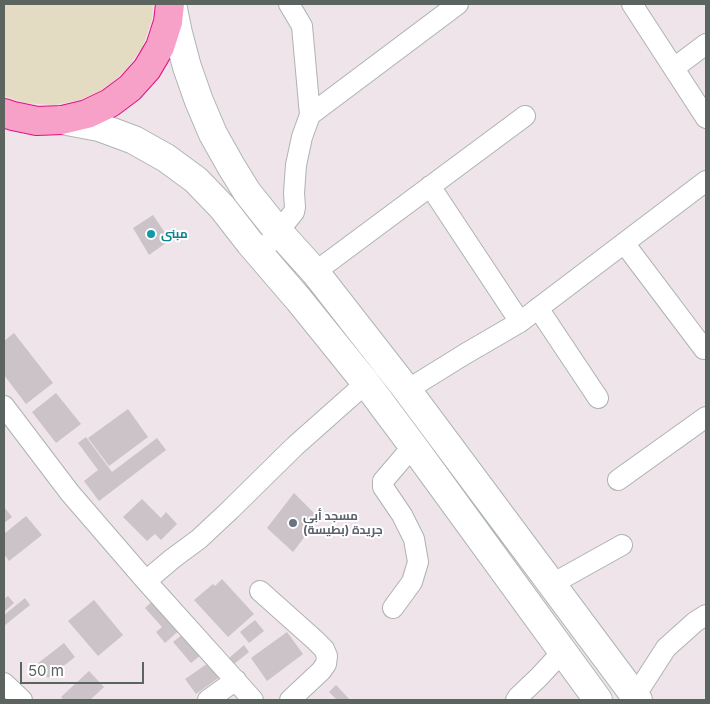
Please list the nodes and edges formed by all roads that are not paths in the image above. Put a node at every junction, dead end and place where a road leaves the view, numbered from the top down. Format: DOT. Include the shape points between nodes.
graph roads {
  1 [pos="171,4"];
  2 [pos="289,4"];
  3 [pos="458,4"];
  4 [pos="632,4"];
  5 [pos="706,44"];
  6 [pos="674,68"];
  7 [pos="310,115"];
  8 [pos="7,116"];
  9 [pos="525,116"];
  10 [pos="706,118"];
  11 [pos="62,120"];
  12 [pos="706,181"];
  13 [pos="430,186"];
  14 [pos="278,231"];
  15 [pos="624,243"];
  16 [pos="260,254"];
  17 [pos="314,272"];
  18 [pos="538,308"];
  19 [pos="520,322"];
  20 [pos="706,350"];
  21 [pos="366,383"];
  22 [pos="407,390"];
  23 [pos="598,398"];
  24 [pos="4,406"];
  25 [pos="706,417"];
  26 [pos="413,446"];
  27 [pos="618,480"];
  28 [pos="622,545"];
  29 [pos="146,581"];
  30 [pos="552,584"];
  31 [pos="260,591"];
  32 [pos="394,608"];
  33 [pos="706,615"];
  34 [pos="563,651"];
  35 [pos="236,680"];
  36 [pos="4,683"];
  37 [pos="636,698"];
  38 [pos="22,700"];
  39 [pos="208,700"];
  40 [pos="253,700"];
  41 [pos="290,700"];
  42 [pos="516,700"];
  43 [pos="598,700"];
  1 -- 11 [label="highway" via="160,46 147,69 130,88 87,114"];
  1 -- 14 [label="main road" via="187,67 213,134 247,192"];
  2 -- 7 [label="street" via="302,26"];
  3 -- 7 [label="street"];
  4 -- 6 [label="street"];
  5 -- 6 [label="street"];
  6 -- 10 [label="street"];
  7 -- 14 [label="street" via="296,165 296,208"];
  8 -- 11 [label="highway"];
  9 -- 13 [label="street"];
  11 -- 16 [label="main road" via="99,127 134,140 166,158 196,180"];
  12 -- 15 [label="street"];
  13 -- 17 [label="street"];
  13 -- 19 [label="street"];
  14 -- 16 [label="street"];
  14 -- 17 [label="main road"];
  15 -- 18 [label="street"];
  15 -- 20 [label="street"];
  16 -- 21 [label="main road"];
  17 -- 22 [label="main road"];
  18 -- 19 [label="street"];
  18 -- 23 [label="street"];
  19 -- 22 [label="street"];
  21 -- 26 [label="main road"];
  21 -- 29 [label="street" via="198,539"];
  22 -- 30 [label="main road"];
  24 -- 29 [label="street" via="70,493"];
  25 -- 27 [label="street"];
  26 -- 32 [label="street" via="383,481 383,487 414,539 418,562 412,582"];
  26 -- 34 [label="main road"];
  28 -- 30 [label="street"];
  29 -- 35 [label="street"];
  30 -- 37 [label="main road"];
  31 -- 41 [label="street" via="315,640 327,656 321,671"];
  33 -- 37 [label="street" via="666,648"];
  34 -- 42 [label="street"];
  34 -- 43 [label="main road"];
  35 -- 39 [label="street"];
  35 -- 40 [label="street"];
  36 -- 38 [label="street"];
}
